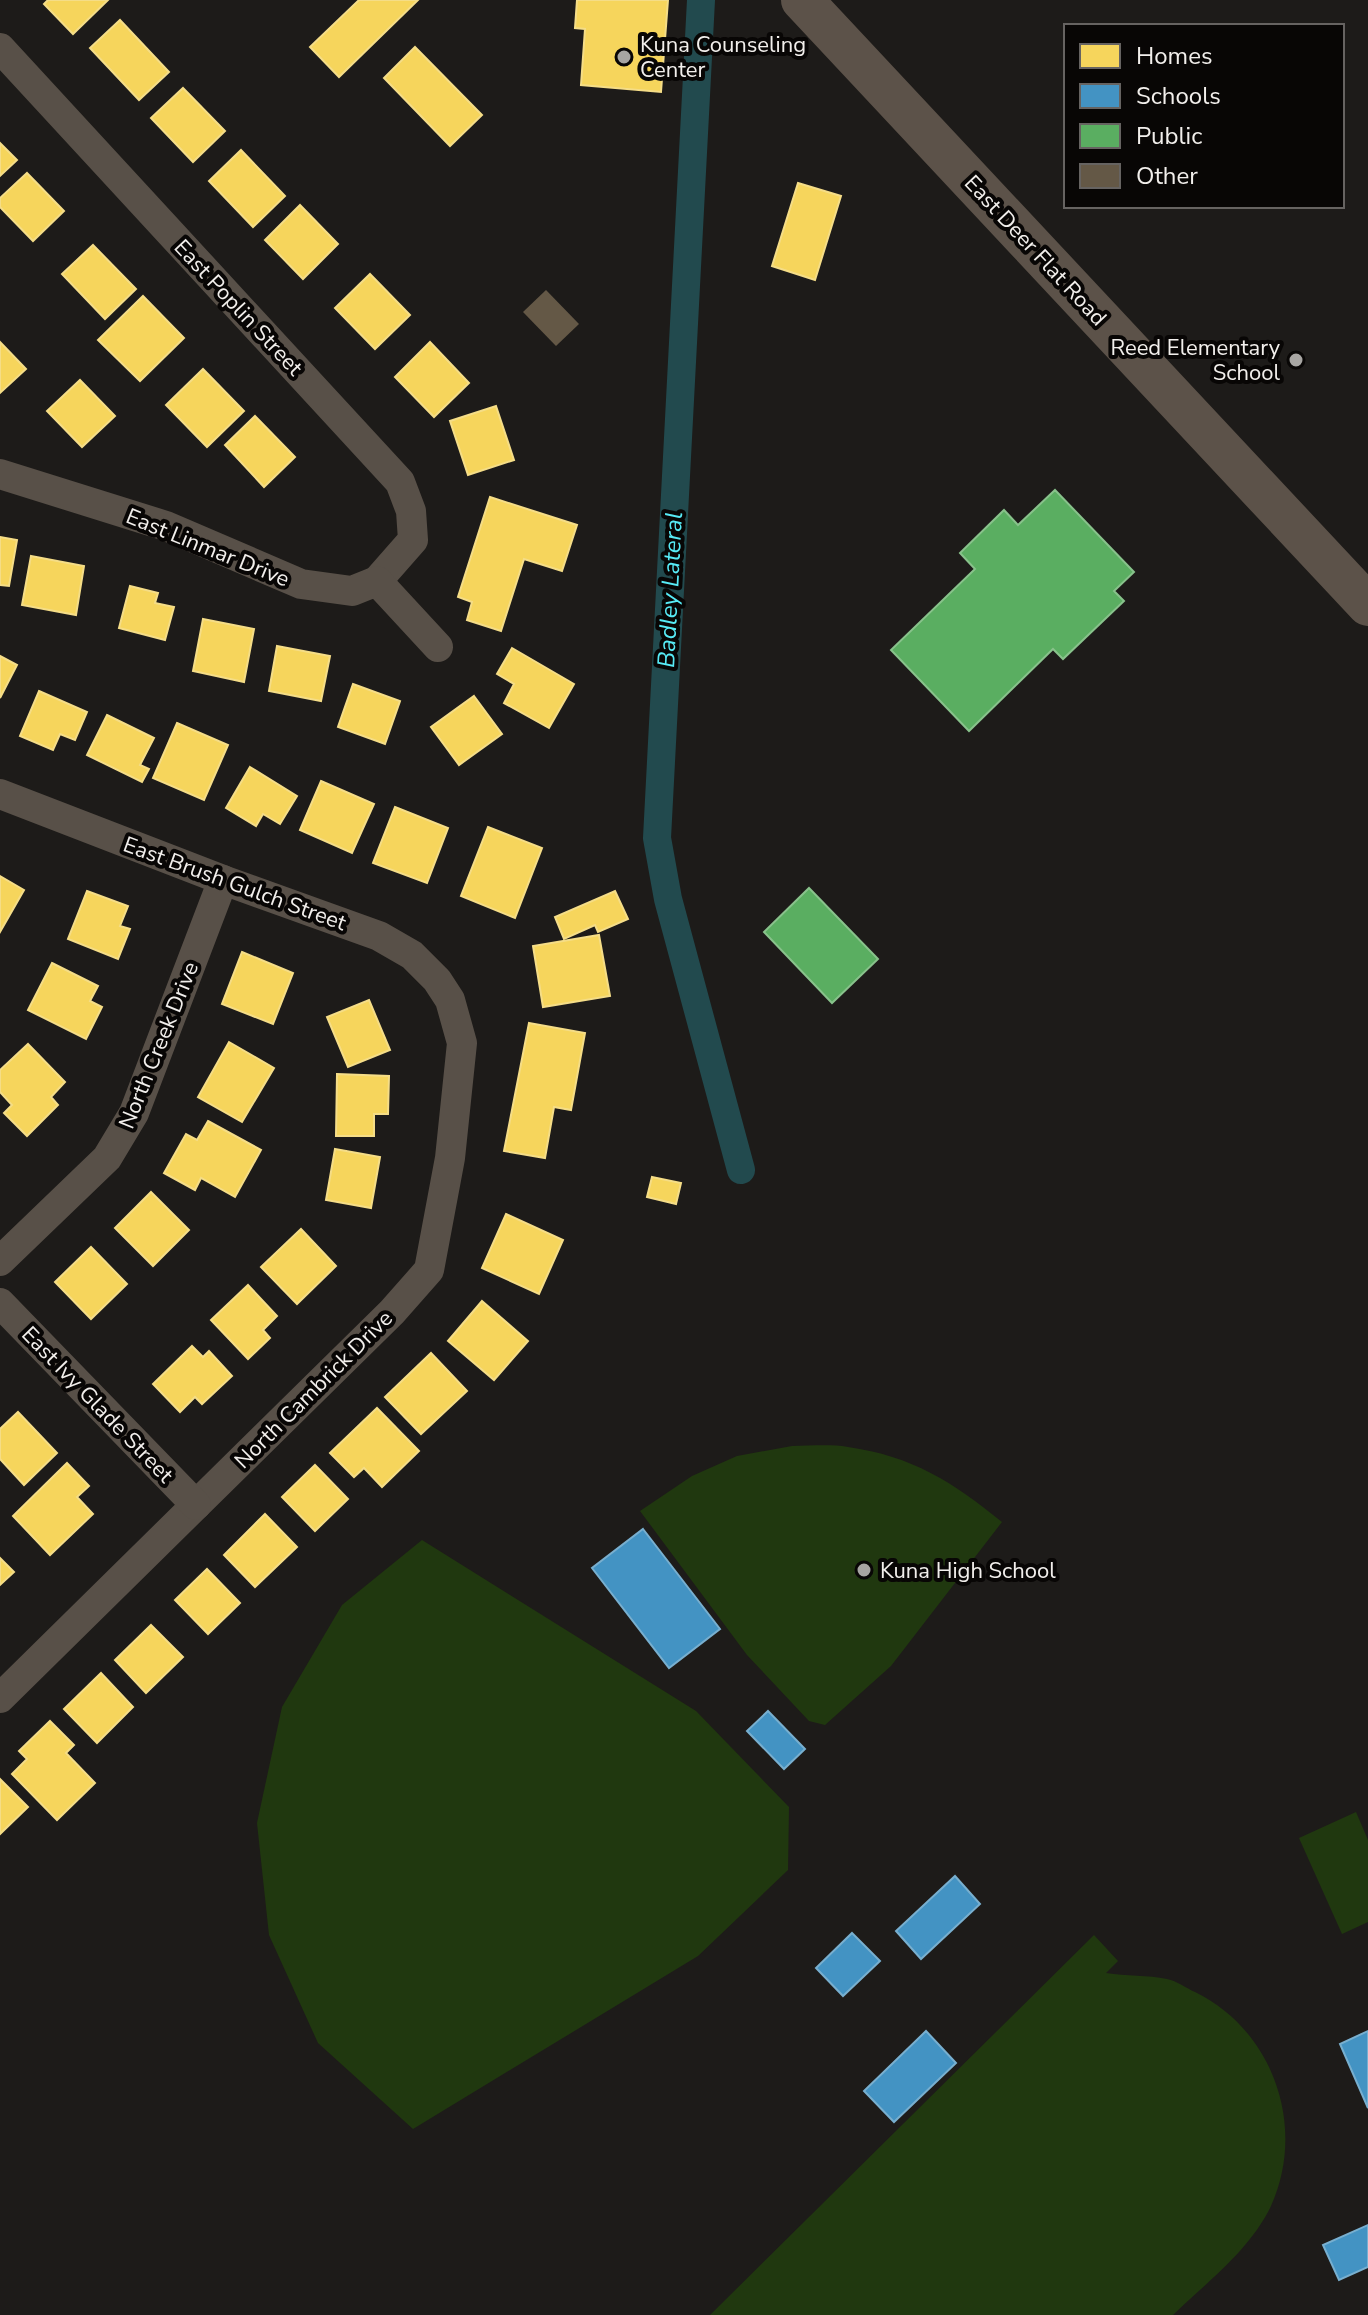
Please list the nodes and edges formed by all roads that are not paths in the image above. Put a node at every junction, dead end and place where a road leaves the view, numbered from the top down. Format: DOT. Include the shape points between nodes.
graph roads {
  1 [pos="802,0"];
  2 [pos="0,48"];
  3 [pos="0,474"];
  4 [pos="377,581"];
  5 [pos="1368,605"];
  6 [pos="438,647"];
  7 [pos="0,794"];
  8 [pos="223,880"];
  9 [pos="450,1000"];
  10 [pos="0,1261"];
  11 [pos="0,1303"];
  12 [pos="196,1505"];
  13 [pos="0,1698"];
  1 -- 5 [label="main road, East Deer Flat Road"];
  2 -- 4 [label="street, East Poplin Street" via="400,482 411,511 413,540"];
  3 -- 4 [label="street, East Linmar Drive" via="166,526 301,584 352,591"];
  4 -- 6 [label="street"];
  7 -- 8 [label="street, East Brush Gulch Street"];
  8 -- 9 [label="street, East Brush Gulch Street" via="379,936 412,955"];
  8 -- 10 [label="street, North Creek Drive" via="134,1113 107,1158"];
  9 -- 12 [label="street, North Cambrick Drive" via="462,1043 450,1158 429,1270"];
  11 -- 12 [label="street, East Ivy Glade Street"];
  12 -- 13 [label="street, North Cambrick Drive"];
}
